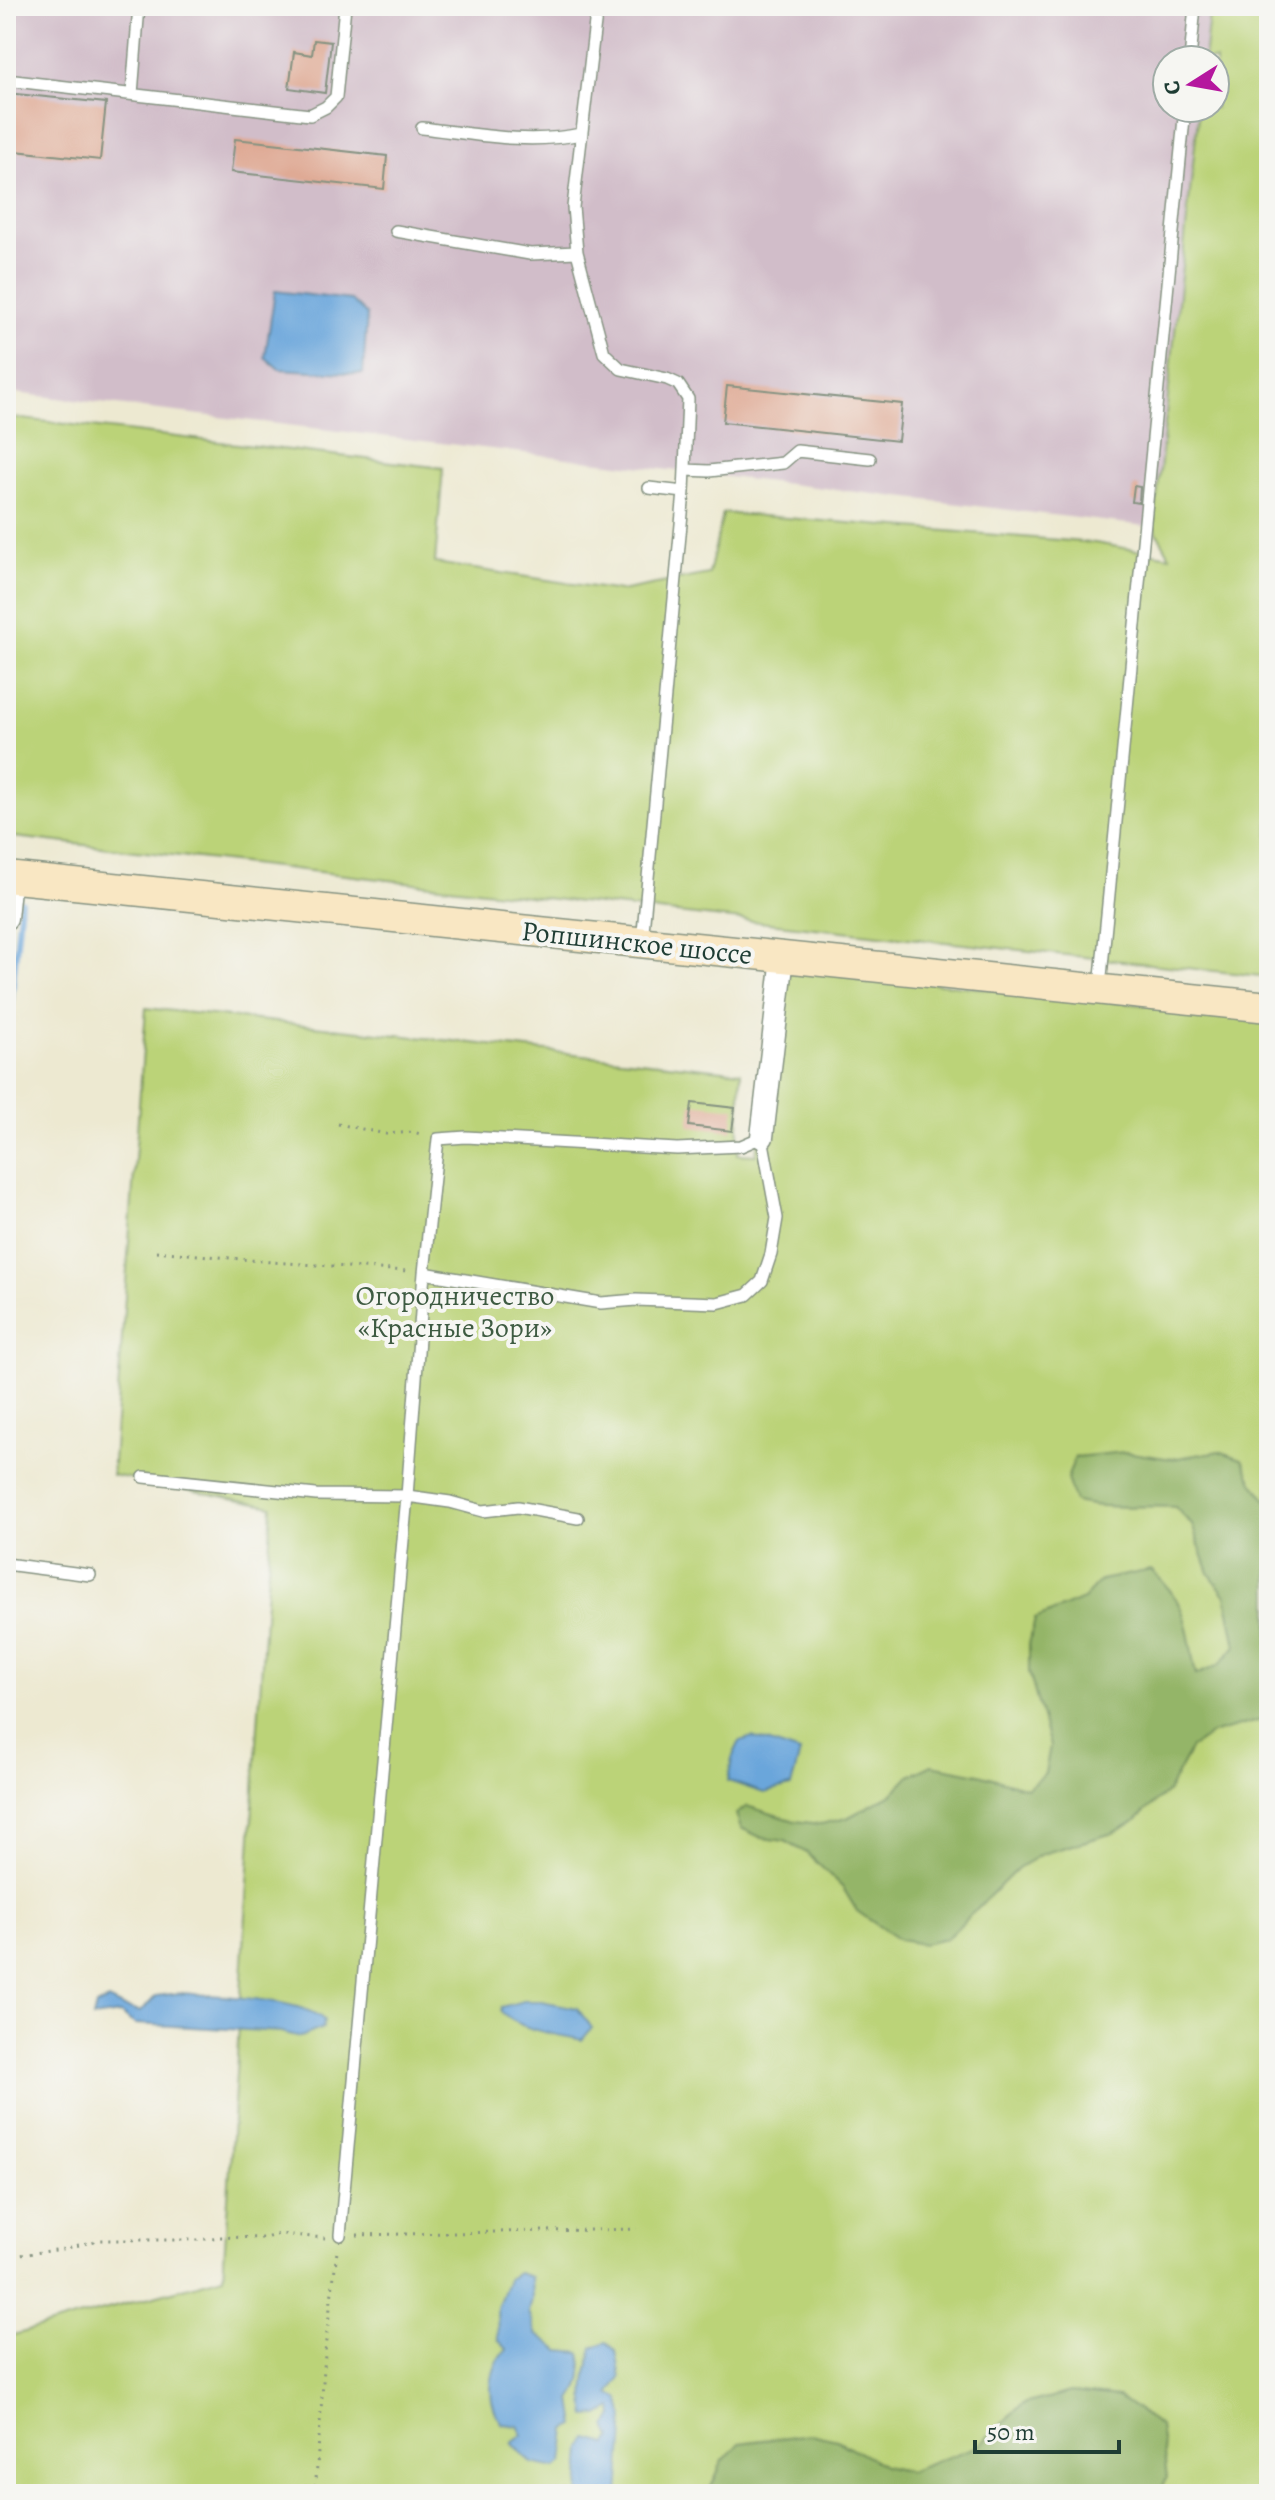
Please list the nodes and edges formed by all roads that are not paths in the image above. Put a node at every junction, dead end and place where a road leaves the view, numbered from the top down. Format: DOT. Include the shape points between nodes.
graph roads {
  1 [pos="139,6"];
  2 [pos="345,6"];
  3 [pos="597,6"];
  4 [pos="1195,6"];
  5 [pos="1191,44"];
  6 [pos="6,80"];
  7 [pos="132,94"];
  8 [pos="1183,124"];
  9 [pos="422,128"];
  10 [pos="581,134"];
  11 [pos="396,231"];
  12 [pos="577,252"];
  13 [pos="870,459"];
  14 [pos="686,470"];
  15 [pos="649,488"];
  16 [pos="684,492"];
  17 [pos="8,878"];
  18 [pos="6,918"];
  19 [pos="642,942"];
  20 [pos="783,957"];
  21 [pos="1099,989"];
  22 [pos="1269,1007"];
  23 [pos="762,1137"];
  24 [pos="424,1273"];
  25 [pos="144,1477"];
  26 [pos="407,1496"];
  27 [pos="578,1518"];
  28 [pos="6,1564"];
  29 [pos="90,1575"];
  30 [pos="340,2235"];
  1 -- 7 [label="lane"];
  2 -- 7 [label="lane" via="336,97 310,115"];
  3 -- 10 [label="lane"];
  4 -- 5 [label="lane"];
  6 -- 7 [label="lane"];
  8 -- 21 [label="lane"];
  9 -- 10 [label="lane" via="520,138"];
  10 -- 12 [label="lane" via="573,207"];
  11 -- 12 [label="lane" via="530,254"];
  12 -- 14 [label="lane" via="604,353 621,369 667,379 684,390"];
  13 -- 14 [label="lane" via="797,451 783,463"];
  14 -- 16 [label="lane"];
  15 -- 16 [label="lane"];
  16 -- 19 [label="lane"];
  17 -- 18 [label="street"];
  17 -- 19 [label="main road, Ропшинское шоссе"];
  19 -- 20 [label="main road, Ропшинское шоссе"];
  20 -- 21 [label="main road, Ропшинское шоссе"];
  20 -- 23 [label="street"];
  21 -- 22 [label="main road, Ропшинское шоссе"];
  23 -- 24 [label="lane" via="741,1146 677,1149 438,1139"];
  23 -- 24 [label="lane" via="777,1218 762,1281 747,1295 717,1303 601,1303"];
  24 -- 26 [label="lane"];
  25 -- 26 [label="lane" via="316,1495"];
  26 -- 27 [label="lane" via="483,1511 518,1507"];
  26 -- 30 [label="lane"];
  28 -- 29 [label="lane"];
}
